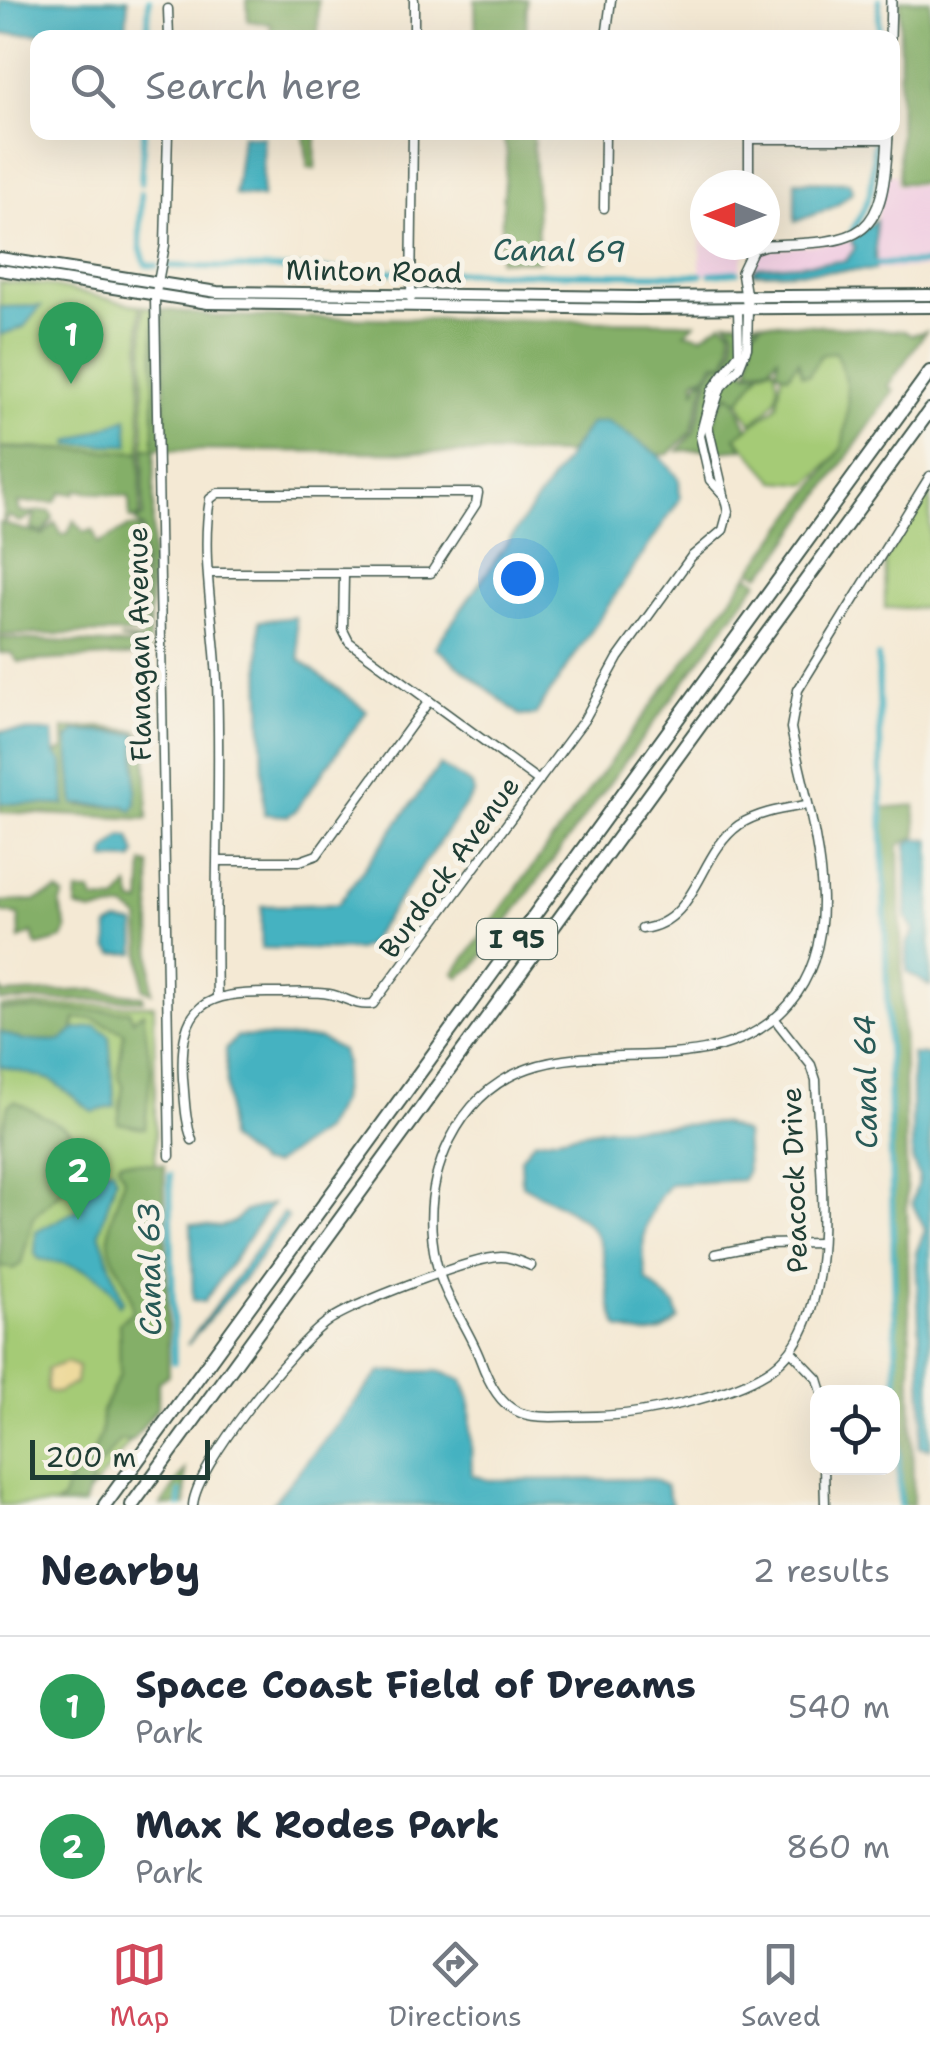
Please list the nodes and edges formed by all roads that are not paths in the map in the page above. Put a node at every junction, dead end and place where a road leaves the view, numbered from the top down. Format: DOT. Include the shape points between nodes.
graph roads {
  1 [pos="414,0"];
  2 [pos="611,0"];
  3 [pos="891,0"];
  4 [pos="168,10"];
  5 [pos="169,30"];
  6 [pos="414,30"];
  7 [pos="607,30"];
  8 [pos="890,30"];
  9 [pos="168,140"];
  10 [pos="412,140"];
  11 [pos="605,140"];
  12 [pos="749,140"];
  13 [pos="888,140"];
  14 [pos="749,170"];
  15 [pos="604,208"];
  16 [pos="780,244"];
  17 [pos="0,258"];
  18 [pos="746,260"];
  19 [pos="0,270"];
  20 [pos="156,292"];
  21 [pos="930,294"];
  22 [pos="410,301"];
  23 [pos="743,305"];
  24 [pos="930,307"];
  25 [pos="930,372"];
  26 [pos="930,410"];
  27 [pos="706,450"];
  28 [pos="720,469"];
  29 [pos="708,472"];
  30 [pos="930,476"];
  31 [pos="722,493"];
  32 [pos="211,573"];
  33 [pos="344,575"];
  34 [pos="429,701"];
  35 [pos="539,781"];
  36 [pos="806,805"];
  37 [pos="218,861"];
  38 [pos="642,930"];
  39 [pos="217,996"];
  40 [pos="774,1018"];
  41 [pos="192,1140"];
  42 [pos="170,1156"];
  43 [pos="820,1243"];
  44 [pos="715,1254"];
  45 [pos="531,1266"];
  46 [pos="440,1276"];
  47 [pos="790,1351"];
  48 [pos="820,1385"];
  49 [pos="824,1475"];
  50 [pos="105,1505"];
  51 [pos="132,1505"];
  52 [pos="193,1505"];
  53 [pos="825,1505"];
  1 -- 6 [label="street"];
  2 -- 7 [label="street"];
  3 -- 8 [label="street"];
  4 -- 5 [label="street"];
  9 -- 20 [label="street, Flanagan Avenue"];
  10 -- 22 [label="street"];
  11 -- 15 [label="street"];
  12 -- 14 [label="street"];
  13 -- 16 [label="street" via="876,215 862,232 845,240"];
  17 -- 20 [label="main road, Minton Road"];
  18 -- 23 [label="street"];
  19 -- 20 [label="main road, Minton Road"];
  20 -- 22 [label="main road, Minton Road" via="208,304"];
  20 -- 42 [label="street, Flanagan Avenue"];
  21 -- 23 [label="main road, Minton Road"];
  22 -- 23 [label="main road, Minton Road"];
  23 -- 24 [label="main road, Minton Road"];
  23 -- 27 [label="street, Burdock Avenue" via="739,353 712,390"];
  25 -- 50 [label="highway, I 95"];
  26 -- 51 [label="highway, I 95"];
  27 -- 28 [label="street, Burdock Avenue"];
  27 -- 29 [label="street, Burdock Avenue"];
  28 -- 29 [label="street"];
  28 -- 31 [label="street, Burdock Avenue"];
  29 -- 31 [label="street, Burdock Avenue"];
  30 -- 36 [label="street" via="798,690 791,728"];
  31 -- 35 [label="street, Burdock Avenue" via="728,512 722,530 691,558 618,658"];
  32 -- 33 [label="street"];
  32 -- 33 [label="street" via="210,499 218,492 478,494 430,573"];
  32 -- 37 [label="street"];
  33 -- 34 [label="street" via="343,630 349,642"];
  34 -- 35 [label="street"];
  34 -- 37 [label="street" via="317,854 300,861"];
  35 -- 39 [label="street, Burdock Avenue" via="373,1004 329,994"];
  36 -- 38 [label="street" via="742,823 719,846 673,919"];
  36 -- 40 [label="street" via="822,928 810,972"];
  37 -- 39 [label="street"];
  39 -- 41 [label="street" via="190,1019 184,1034"];
  40 -- 43 [label="street, Peacock Drive" via="816,1080"];
  40 -- 46 [label="street, Peacock Drive" via="746,1037 711,1048 535,1064 490,1087 456,1127 436,1175 431,1225"];
  43 -- 44 [label="street"];
  43 -- 47 [label="street, Peacock Drive" via="819,1292"];
  45 -- 46 [label="street" via="501,1257"];
  46 -- 47 [label="street, Peacock Drive" via="491,1389 524,1415 606,1416 724,1392 773,1368"];
  46 -- 52 [label="street" via="355,1306 309,1336 205,1470"];
  47 -- 48 [label="street"];
  49 -- 53 [label="street"];
}
